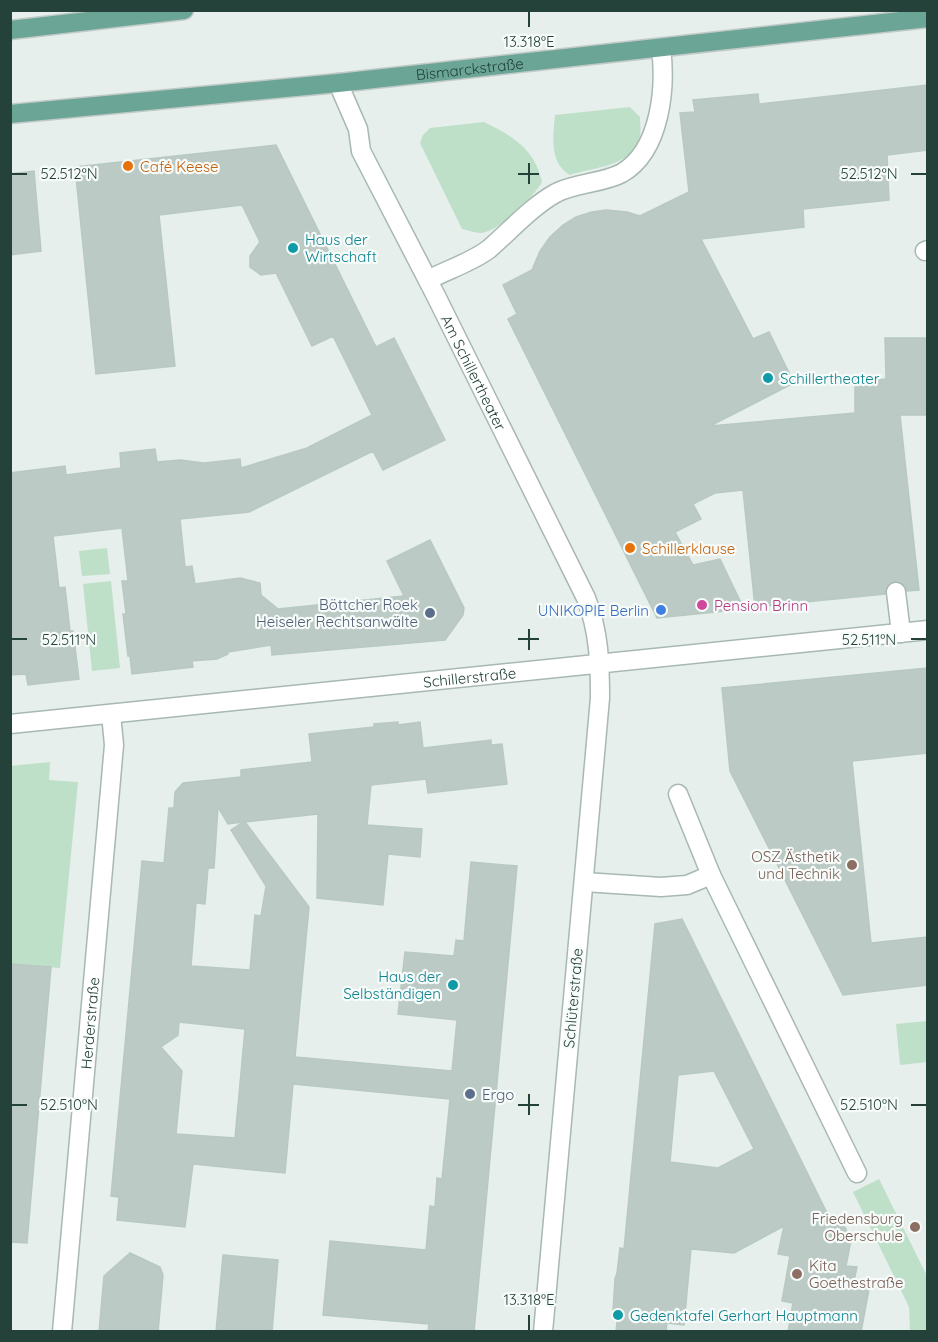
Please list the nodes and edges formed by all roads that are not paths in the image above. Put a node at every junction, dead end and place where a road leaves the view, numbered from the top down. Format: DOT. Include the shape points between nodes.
graph roads {
  1 [pos="184,10"];
  2 [pos="882,17"];
  3 [pos="927,18"];
  4 [pos="10,30"];
  5 [pos="661,48"];
  6 [pos="338,83"];
  7 [pos="10,114"];
  8 [pos="428,280"];
  9 [pos="896,592"];
  10 [pos="927,630"];
  11 [pos="901,633"];
  12 [pos="600,664"];
  13 [pos="111,714"];
  14 [pos="10,724"];
  15 [pos="678,794"];
  16 [pos="711,875"];
  17 [pos="584,882"];
  18 [pos="856,1173"];
  19 [pos="62,1332"];
  20 [pos="543,1332"];
  1 -- 4 [label="main road"];
  2 -- 3 [label="main road, Bismarckstraße"];
  2 -- 5 [label="main road, Bismarckstraße"];
  5 -- 6 [label="main road, Bismarckstraße"];
  5 -- 8 [label="street" via="659,111 653,136 635,162 621,173 557,193 487,250"];
  6 -- 7 [label="main road, Bismarckstraße"];
  6 -- 8 [label="street, Am Schillertheater" via="358,129 361,151"];
  8 -- 12 [label="street, Am Schillertheater" via="586,598 594,617"];
  9 -- 11 [label="street"];
  10 -- 11 [label="street, Schillerstraße"];
  11 -- 12 [label="street, Schillerstraße"];
  12 -- 13 [label="street, Schillerstraße"];
  12 -- 17 [label="street, Schlüterstraße"];
  13 -- 14 [label="street, Schillerstraße"];
  13 -- 19 [label="street, Herderstraße" via="114,745"];
  15 -- 16 [label="street"];
  16 -- 17 [label="street" via="687,885 661,887"];
  16 -- 18 [label="street"];
  17 -- 20 [label="street, Schlüterstraße"];
}
